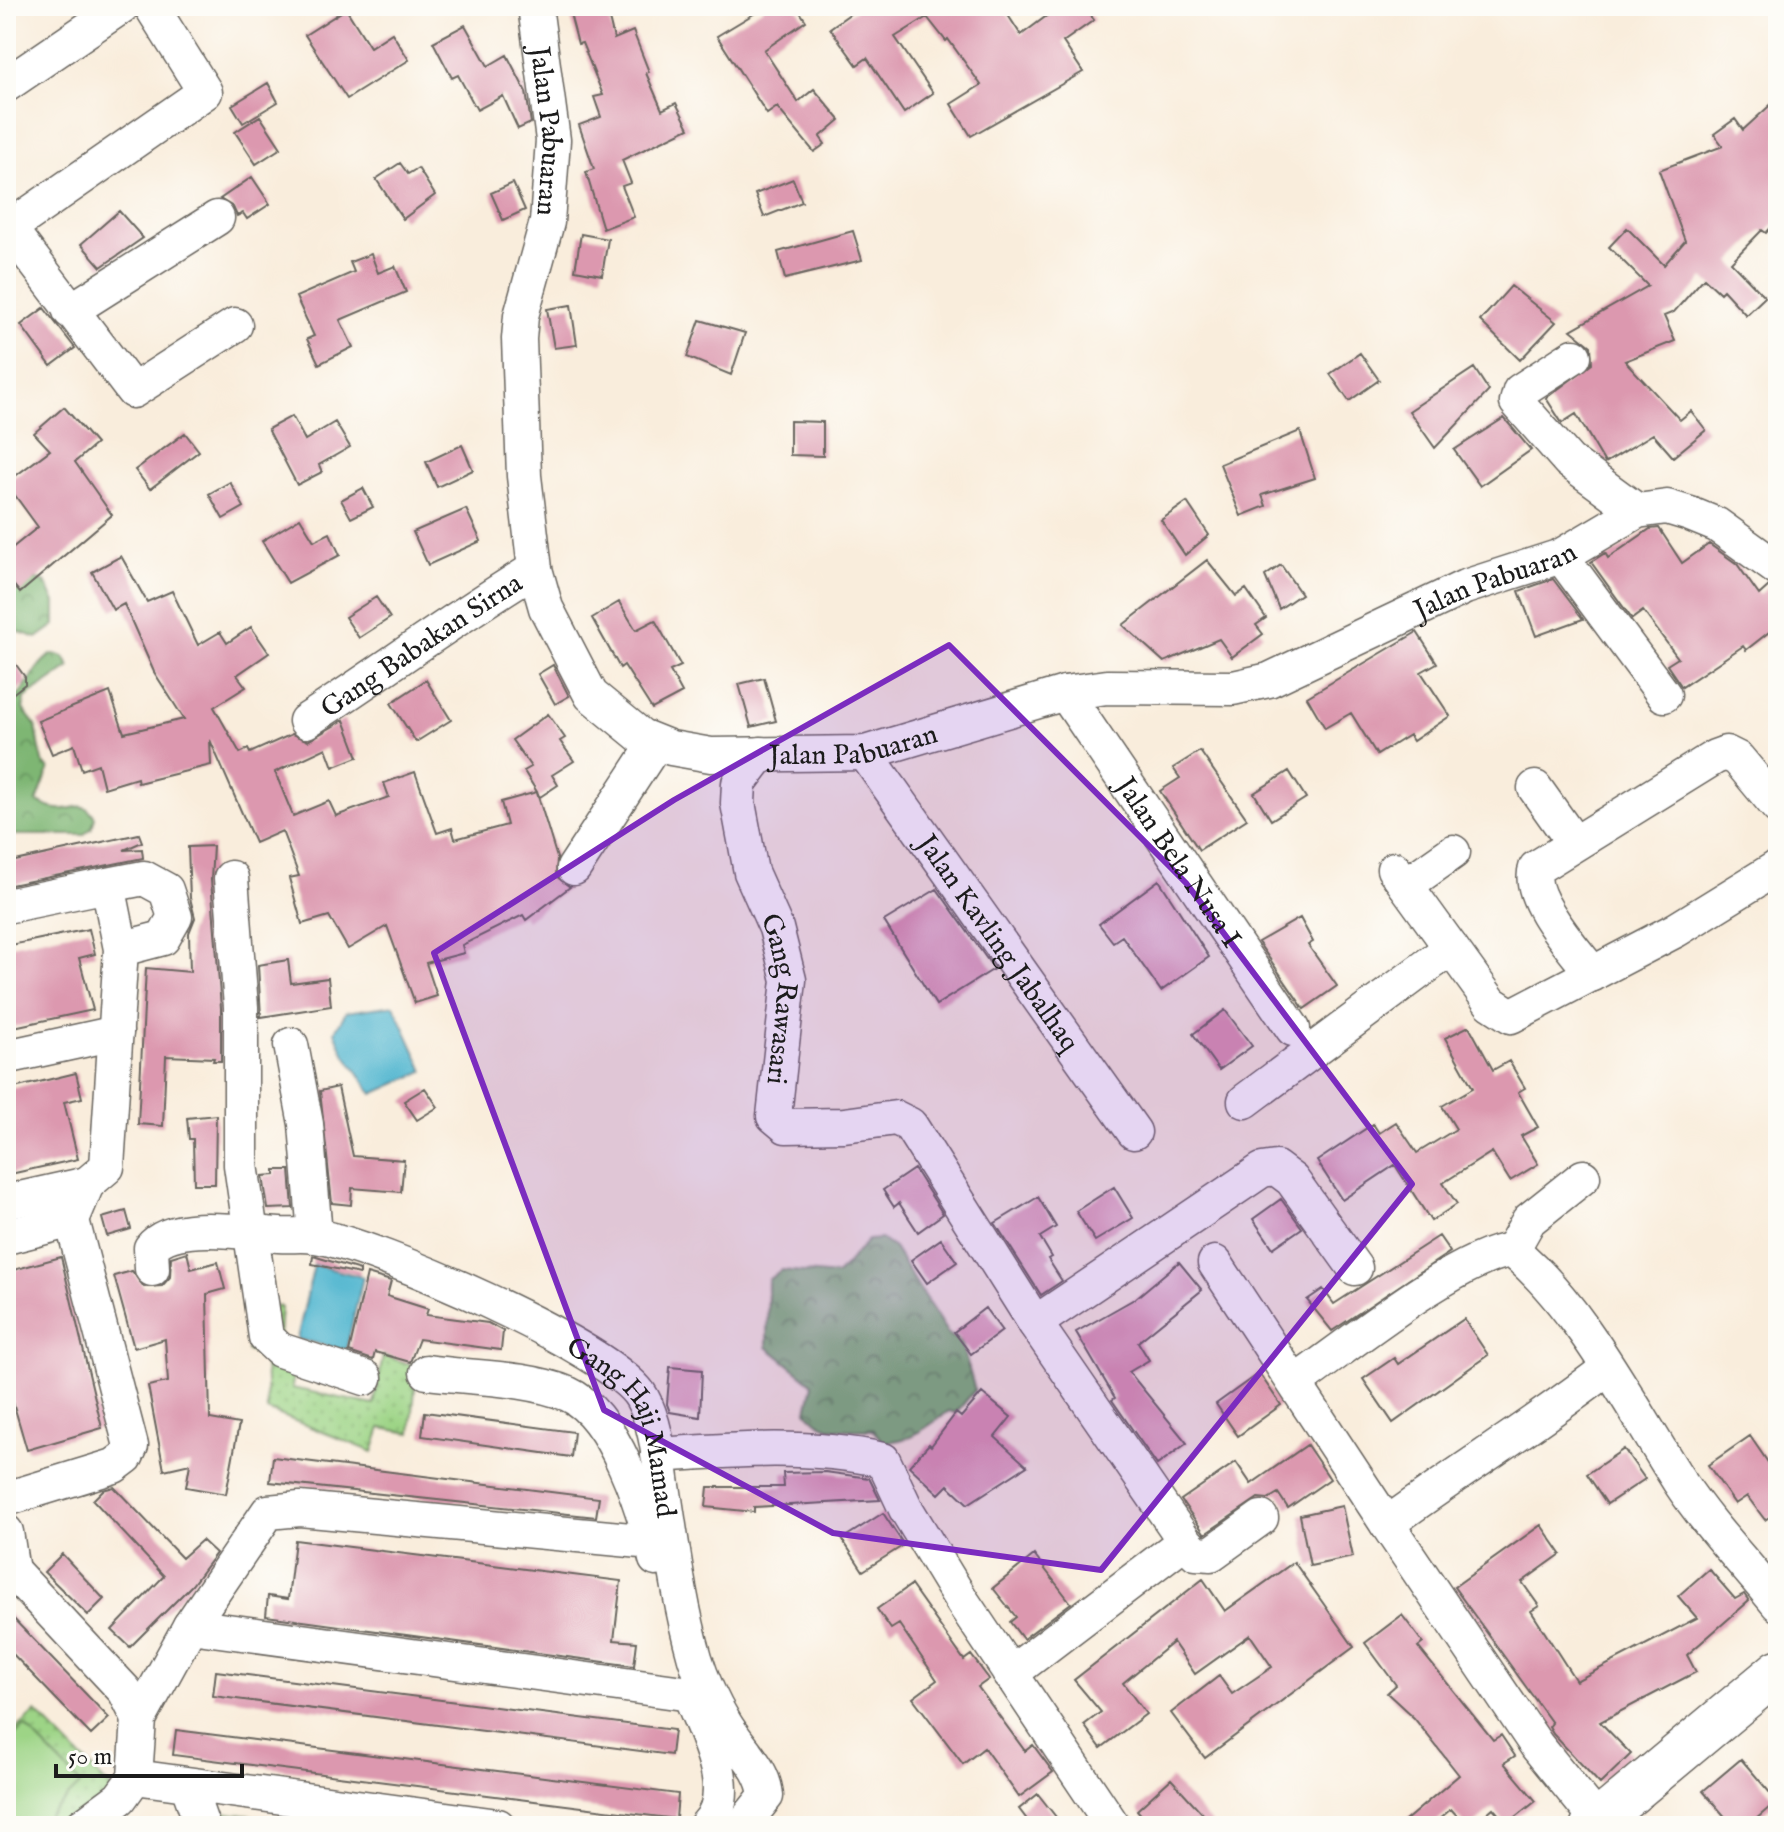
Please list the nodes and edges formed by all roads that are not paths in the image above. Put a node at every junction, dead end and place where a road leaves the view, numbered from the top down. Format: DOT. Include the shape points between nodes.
graph roads {
  1 [pos="122,6"];
  2 [pos="151,6"];
  3 [pos="535,6"];
  4 [pos="6,85"];
  5 [pos="217,218"];
  6 [pos="7,229"];
  7 [pos="70,311"];
  8 [pos="235,325"];
  9 [pos="1574,356"];
  10 [pos="1637,511"];
  11 [pos="1561,556"];
  12 [pos="535,569"];
  13 [pos="1778,569"];
  14 [pos="1065,693"];
  15 [pos="1664,695"];
  16 [pos="306,721"];
  17 [pos="656,743"];
  18 [pos="865,753"];
  19 [pos="761,754"];
  20 [pos="1535,788"];
  21 [pos="1778,807"];
  22 [pos="1574,843"];
  23 [pos="1453,852"];
  24 [pos="1778,867"];
  25 [pos="574,868"];
  26 [pos="231,878"];
  27 [pos="108,885"];
  28 [pos="6,906"];
  29 [pos="1451,948"];
  30 [pos="121,949"];
  31 [pos="1593,974"];
  32 [pos="1293,1029"];
  33 [pos="116,1033"];
  34 [pos="291,1045"];
  35 [pos="6,1057"];
  36 [pos="1245,1101"];
  37 [pos="1134,1132"];
  38 [pos="1583,1177"];
  39 [pos="87,1184"];
  40 [pos="6,1202"];
  41 [pos="72,1220"];
  42 [pos="253,1232"];
  43 [pos="315,1236"];
  44 [pos="6,1237"];
  45 [pos="1512,1250"];
  46 [pos="1215,1263"];
  47 [pos="1355,1268"];
  48 [pos="152,1269"];
  49 [pos="1035,1323"];
  50 [pos="1607,1369"];
  51 [pos="427,1372"];
  52 [pos="365,1378"];
  53 [pos="1296,1382"];
  54 [pos="658,1455"];
  55 [pos="6,1499"];
  56 [pos="1261,1518"];
  57 [pos="1387,1524"];
  58 [pos="6,1532"];
  59 [pos="1185,1541"];
  60 [pos="652,1542"];
  61 [pos="9,1568"];
  62 [pos="1778,1604"];
  63 [pos="190,1626"];
  64 [pos="1778,1671"];
  65 [pos="1010,1674"];
  66 [pos="691,1694"];
  67 [pos="139,1719"];
  68 [pos="135,1777"];
  69 [pos="188,1786"];
  70 [pos="301,1813"];
  71 [pos="428,1822"];
  72 [pos="1595,1823"];
  73 [pos="82,1826"];
  74 [pos="202,1826"];
  75 [pos="498,1826"];
  76 [pos="706,1826"];
  77 [pos="742,1826"];
  78 [pos="1113,1826"];
  1 -- 4 [label="street"];
  2 -- 6 [label="street" via="205,92"];
  3 -- 12 [label="street, Jalan Pabuaran" via="553,140 547,222 519,339 524,476"];
  5 -- 7 [label="street"];
  6 -- 7 [label="street"];
  7 -- 8 [label="street" via="133,391"];
  9 -- 10 [label="street" via="1520,391 1517,402 1569,461"];
  10 -- 11 [label="street, Jalan Pabuaran"];
  10 -- 13 [label="street, Jalan Pabuaran" via="1667,507 1717,525"];
  11 -- 14 [label="street, Jalan Pabuaran" via="1465,587 1269,680 1233,688 1107,687"];
  11 -- 15 [label="street"];
  12 -- 16 [label="street, Gang Babakan Sirna"];
  12 -- 17 [label="street, Jalan Pabuaran" via="546,608 591,695 622,724"];
  14 -- 18 [label="street, Jalan Pabuaran"];
  14 -- 32 [label="street, Jalan Bela Nusa I"];
  17 -- 19 [label="street, Jalan Pabuaran" via="711,755"];
  17 -- 25 [label="street"];
  18 -- 19 [label="street, Jalan Pabuaran"];
  18 -- 37 [label="street, Jalan Kavling Jabalhaq"];
  19 -- 49 [label="street, Gang Rawasari" via="739,783 738,803 751,872 780,937 789,980 774,1116 786,1126 896,1118 910,1125"];
  20 -- 22 [label="street"];
  21 -- 22 [label="street" via="1738,759 1726,753"];
  22 -- 31 [label="street" via="1536,868 1532,877 1539,900"];
  23 -- 29 [label="street" via="1400,877"];
  24 -- 31 [label="street"];
  26 -- 42 [label="street" via="241,1007 241,1165"];
  27 -- 28 [label="street"];
  27 -- 30 [label="street"];
  27 -- 30 [label="street" via="144,878 166,890 174,908 175,917 163,938"];
  29 -- 31 [label="street" via="1491,1003 1511,1016"];
  29 -- 36 [label="street"];
  30 -- 33 [label="street"];
  33 -- 35 [label="street"];
  33 -- 39 [label="street" via="107,1167"];
  34 -- 43 [label="street" via="306,1124"];
  38 -- 45 [label="street" via="1529,1220"];
  39 -- 40 [label="street"];
  39 -- 41 [label="street"];
  41 -- 44 [label="street"];
  41 -- 55 [label="street" via="131,1446 114,1466"];
  42 -- 43 [label="street, Gang Haji Mamad"];
  42 -- 48 [label="street, Gang Haji Mamad" via="204,1230 163,1237 151,1248"];
  42 -- 52 [label="street" via="266,1337 280,1350"];
  43 -- 54 [label="street, Gang Haji Mamad" via="374,1253 591,1353 627,1378 643,1399"];
  45 -- 50 [label="street" via="1532,1265"];
  45 -- 53 [label="street" via="1492,1252 1460,1269"];
  46 -- 53 [label="street"];
  47 -- 49 [label="street" via="1292,1180 1276,1168 1262,1170"];
  49 -- 59 [label="street"];
  50 -- 57 [label="street"];
  50 -- 62 [label="street" via="1678,1480"];
  51 -- 60 [label="street" via="534,1386 588,1406 615,1443"];
  53 -- 57 [label="street"];
  54 -- 65 [label="street" via="749,1449 883,1460 906,1509"];
  54 -- 77 [label="street, Gang Haji Mamad" via="695,1658 726,1727 765,1782 766,1796"];
  56 -- 59 [label="street" via="1211,1554 1196,1553"];
  57 -- 72 [label="street"];
  58 -- 61 [label="street"];
  59 -- 65 [label="street"];
  60 -- 63 [label="street" via="275,1510 256,1525"];
  60 -- 66 [label="street"];
  61 -- 67 [label="street" via="125,1691"];
  63 -- 66 [label="street"];
  63 -- 67 [label="street"];
  64 -- 72 [label="main road"];
  65 -- 78 [label="street"];
  66 -- 76 [label="street" via="719,1772 717,1807"];
  67 -- 68 [label="street"];
  68 -- 69 [label="street"];
  68 -- 73 [label="street" via="120,1798"];
  69 -- 70 [label="street"];
  69 -- 74 [label="street"];
  70 -- 71 [label="street"];
  71 -- 75 [label="street"];
}
